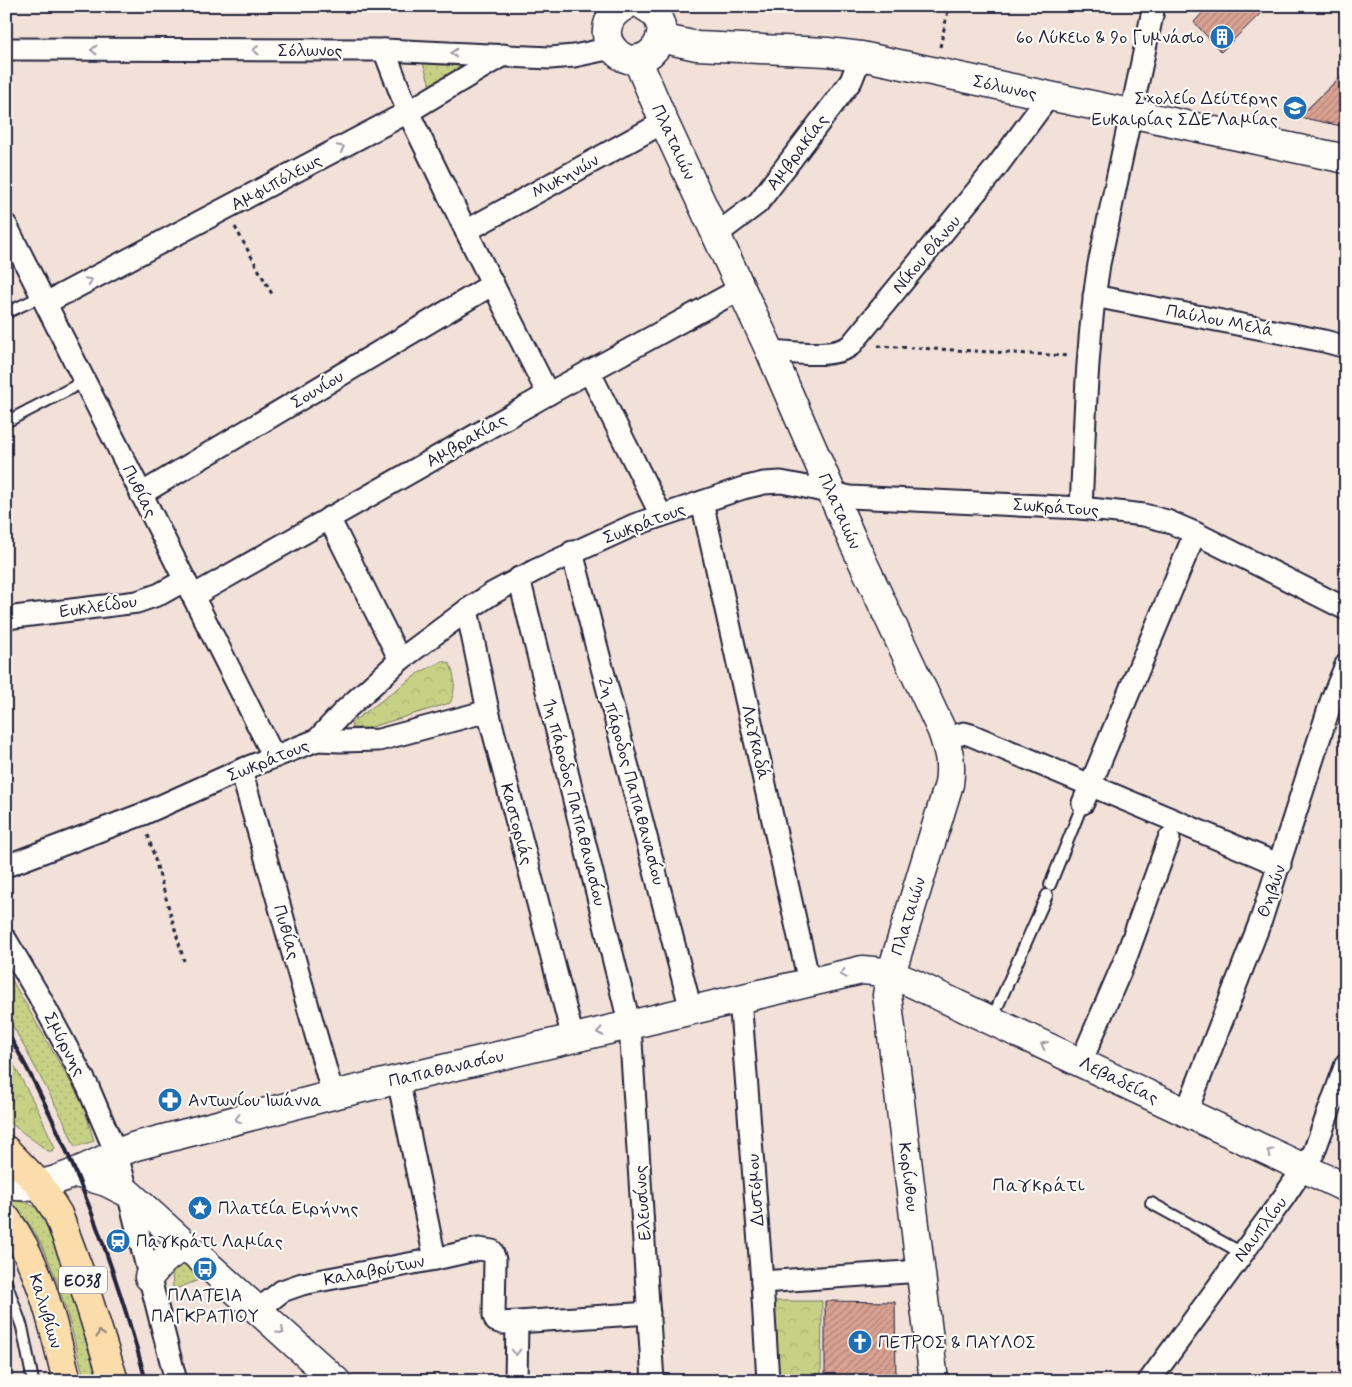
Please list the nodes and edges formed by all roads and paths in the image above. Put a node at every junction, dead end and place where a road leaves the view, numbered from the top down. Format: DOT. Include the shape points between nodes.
graph roads {
  1 [pos="949,6"];
  2 [pos="1154,6"];
  3 [pos="630,8"];
  4 [pos="660,38"];
  5 [pos="612,48"];
  6 [pos="6,49"];
  7 [pos="384,50"];
  8 [pos="502,55"];
  9 [pos="861,56"];
  10 [pos="636,59"];
  11 [pos="935,72"];
  12 [pos="1049,96"];
  13 [pos="408,112"];
  14 [pos="1131,114"];
  15 [pos="664,122"];
  16 [pos="1346,159"];
  17 [pos="225,209"];
  18 [pos="6,225"];
  19 [pos="466,230"];
  20 [pos="717,234"];
  21 [pos="493,284"];
  22 [pos="742,288"];
  23 [pos="272,294"];
  24 [pos="1094,296"];
  25 [pos="44,300"];
  26 [pos="6,313"];
  27 [pos="856,340"];
  28 [pos="1346,347"];
  29 [pos="770,351"];
  30 [pos="1088,357"];
  31 [pos="589,371"];
  32 [pos="85,380"];
  33 [pos="548,394"];
  34 [pos="6,422"];
  35 [pos="141,494"];
  36 [pos="833,494"];
  37 [pos="702,502"];
  38 [pos="1081,508"];
  39 [pos="661,515"];
  40 [pos="329,518"];
  41 [pos="1195,533"];
  42 [pos="572,552"];
  43 [pos="519,578"];
  44 [pos="189,588"];
  45 [pos="1346,609"];
  46 [pos="467,610"];
  47 [pos="6,618"];
  48 [pos="400,660"];
  49 [pos="1346,665"];
  50 [pos="488,712"];
  51 [pos="945,739"];
  52 [pos="317,740"];
  53 [pos="274,757"];
  54 [pos="241,770"];
  55 [pos="1087,794"];
  56 [pos="142,814"];
  57 [pos="1169,839"];
  58 [pos="1280,864"];
  59 [pos="6,866"];
  60 [pos="6,940"];
  61 [pos="184,962"];
  62 [pos="891,974"];
  63 [pos="810,982"];
  64 [pos="740,998"];
  65 [pos="691,1010"];
  66 [pos="991,1020"];
  67 [pos="630,1026"];
  68 [pos="573,1038"];
  69 [pos="1081,1062"];
  70 [pos="1346,1064"];
  71 [pos="398,1079"];
  72 [pos="333,1095"];
  73 [pos="1186,1113"];
  74 [pos="6,1150"];
  75 [pos="116,1153"];
  76 [pos="1304,1168"];
  77 [pos="76,1173"];
  78 [pos="39,1184"];
  79 [pos="6,1186"];
  80 [pos="1346,1188"];
  81 [pos="128,1194"];
  82 [pos="1151,1203"];
  83 [pos="6,1218"];
  84 [pos="188,1248"];
  85 [pos="1242,1253"];
  86 [pos="435,1258"];
  87 [pos="921,1271"];
  88 [pos="149,1277"];
  89 [pos="6,1282"];
  90 [pos="762,1282"];
  91 [pos="10,1302"];
  92 [pos="258,1310"];
  93 [pos="649,1313"];
  94 [pos="517,1323"];
  95 [pos="34,1381"];
  96 [pos="67,1381"];
  97 [pos="114,1381"];
  98 [pos="176,1381"];
  99 [pos="336,1381"];
  100 [pos="516,1381"];
  101 [pos="653,1381"];
  102 [pos="768,1381"];
  103 [pos="934,1381"];
  104 [pos="1149,1381"];
  1 -- 11 [label="path"];
  2 -- 14 [label="street"];
  3 -- 4 [label="street" via="656,16 660,23"];
  3 -- 5 [label="street" via="608,23 606,32"];
  4 -- 9 [label="street, Σόλωνος" via="697,46"];
  4 -- 10 [label="street" via="654,51"];
  5 -- 8 [label="street, Σόλωνος" via="550,58"];
  5 -- 10 [label="street" via="623,57"];
  7 -- 6 [label="street, Σόλωνος, one-way"];
  8 -- 7 [label="street, Σόλωνος, one-way"];
  7 -- 13 [label="street"];
  8 -- 13 [label="street, Αμφιπόλεως"];
  9 -- 11 [label="street, Σόλωνος"];
  9 -- 20 [label="street, Αμβρακίας" via="852,81 758,203"];
  10 -- 15 [label="street, Πλαταιών"];
  11 -- 12 [label="street, Σόλωνος"];
  12 -- 14 [label="street, Σόλωνος"];
  12 -- 27 [label="street, Νίκου Θάνου" via="998,165"];
  17 -- 13 [label="street, Αμφιπόλεως, one-way"];
  13 -- 19 [label="street"];
  14 -- 16 [label="street, Σόλωνος"];
  14 -- 24 [label="street"];
  15 -- 19 [label="street, Μυκηνών"];
  15 -- 20 [label="street, Πλαταιών"];
  17 -- 23 [label="path"];
  25 -- 17 [label="street, Αμφιπόλεως, one-way"];
  18 -- 25 [label="street, Πυθίας"];
  19 -- 21 [label="street"];
  20 -- 22 [label="street, Πλαταιών"];
  21 -- 33 [label="street"];
  21 -- 35 [label="street, Σουνίου"];
  22 -- 29 [label="street, Πλαταιών"];
  22 -- 31 [label="street, Αμβρακίας"];
  24 -- 28 [label="street, Παύλου Μελά"];
  24 -- 30 [label="street"];
  25 -- 26 [label="lane"];
  25 -- 32 [label="street, Πυθίας"];
  27 -- 29 [label="street, Νίκου Θάνου" via="846,349 834,352"];
  27 -- 30 [label="path" via="873,345"];
  29 -- 36 [label="street, Πλαταιών"];
  30 -- 38 [label="street"];
  31 -- 33 [label="street, Αμβρακίας"];
  31 -- 39 [label="street"];
  32 -- 34 [label="lane"];
  32 -- 35 [label="street, Πυθίας"];
  33 -- 40 [label="street, Αμβρακίας"];
  35 -- 44 [label="street, Πυθίας"];
  36 -- 37 [label="street, Σωκράτους" via="774,482 743,488"];
  36 -- 38 [label="street, Σωκράτους"];
  36 -- 51 [label="street, Πλαταιών"];
  37 -- 39 [label="street, Σωκράτους"];
  37 -- 63 [label="street, Λαγκαδά"];
  38 -- 41 [label="street, Σωκράτους" via="1155,518"];
  39 -- 42 [label="street, Σωκράτους"];
  40 -- 44 [label="street, Αμβρακίας"];
  40 -- 48 [label="street"];
  41 -- 45 [label="street, Σωκράτους"];
  41 -- 55 [label="street"];
  42 -- 43 [label="street, Σωκράτους"];
  42 -- 65 [label="street, 2η πάροδος Παπαθανασίου"];
  43 -- 46 [label="street, Σωκράτους"];
  43 -- 67 [label="street, 1η πάροδος Παπαθανασίου"];
  44 -- 47 [label="street, Ευκλείδου" via="137,602"];
  44 -- 53 [label="street, Πυθίας"];
  46 -- 48 [label="street, Σωκράτους"];
  46 -- 50 [label="street, Καστοριάς"];
  48 -- 52 [label="street, Σωκράτους"];
  49 -- 58 [label="street, Θηβών" via="1332,699"];
  50 -- 52 [label="street" via="379,740"];
  50 -- 68 [label="street, Καστοριάς"];
  51 -- 55 [label="street" via="964,733 971,735"];
  51 -- 62 [label="street, Πλαταιών" via="951,760 949,784"];
  52 -- 53 [label="street, Σωκράτους"];
  53 -- 54 [label="street, Σωκράτους"];
  54 -- 56 [label="street, Σωκράτους"];
  54 -- 72 [label="street, Πυθίας"];
  55 -- 58 [label="street"];
  55 -- 66 [label="lane"];
  56 -- 59 [label="street, Σωκράτους"];
  56 -- 61 [label="path"];
  57 -- 69 [label="street" via="1125,960"];
  58 -- 73 [label="street, Θηβών" via="1262,920"];
  60 -- 75 [label="street, Σμύρνης" via="88,1087"];
  62 -- 63 [label="street, Παπαθανασίου, one-way" via="858,970"];
  62 -- 66 [label="street, Λεβαδείας"];
  62 -- 87 [label="street, Κορίνθου" via="888,1006"];
  63 -- 64 [label="street, Παπαθανασίου"];
  64 -- 65 [label="street, Παπαθανασίου"];
  64 -- 90 [label="street, Διστόμου"];
  65 -- 67 [label="street, Παπαθανασίου"];
  69 -- 66 [label="street, Λεβαδείας, one-way"];
  67 -- 68 [label="street, Παπαθανασίου, one-way"];
  67 -- 93 [label="street, Ελευσίνος"];
  68 -- 71 [label="street, Παπαθανασίου"];
  69 -- 73 [label="street, Λεβαδείας"];
  70 -- 76 [label="street, Ναυπλίου" via="1320,1140"];
  71 -- 72 [label="street, Παπαθανασίου"];
  71 -- 86 [label="street, Καλαβρύτων"];
  72 -- 75 [label="street, Παπαθανασίου, one-way"];
  76 -- 73 [label="street, Λεβαδείας, one-way"];
  74 -- 78 [label="main road, ΕΟ38"];
  75 -- 77 [label="street, Παπαθανασίου"];
  75 -- 81 [label="street, Σμύρνης"];
  76 -- 80 [label="street, Λεβαδείας"];
  76 -- 85 [label="street, Ναυπλίου"];
  77 -- 78 [label="street, Παπαθανασίου"];
  77 -- 81 [label="street" via="106,1182"];
  78 -- 79 [label="street, Παπαθανασίου"];
  97 -- 78 [label="main road, ΕΟ38, one-way" via="58,1214"];
  81 -- 84 [label="street"];
  81 -- 88 [label="street, Σμύρνης"];
  82 -- 85 [label="lane"];
  83 -- 96 [label="main road, Καλυβίων / ΕΟ38" via="20,1240 43,1292"];
  84 -- 88 [label="street" via="169,1255"];
  84 -- 92 [label="street"];
  85 -- 104 [label="street, Ναυπλίου"];
  86 -- 92 [label="street, Καλαβρύτων" via="302,1284 282,1291"];
  86 -- 94 [label="street" via="479,1249 492,1252 495,1260 495,1319 502,1323"];
  87 -- 90 [label="street"];
  87 -- 103 [label="street, Κορίνθου"];
  88 -- 98 [label="street, Σμύρνης"];
  89 -- 91 [label="lane"];
  90 -- 102 [label="street, Διστόμου"];
  91 -- 95 [label="lane" via="22,1327"];
  92 -- 99 [label="street, one-way"];
  93 -- 94 [label="street"];
  93 -- 101 [label="street, Ελευσίνος"];
  94 -- 100 [label="street, one-way"];
}
